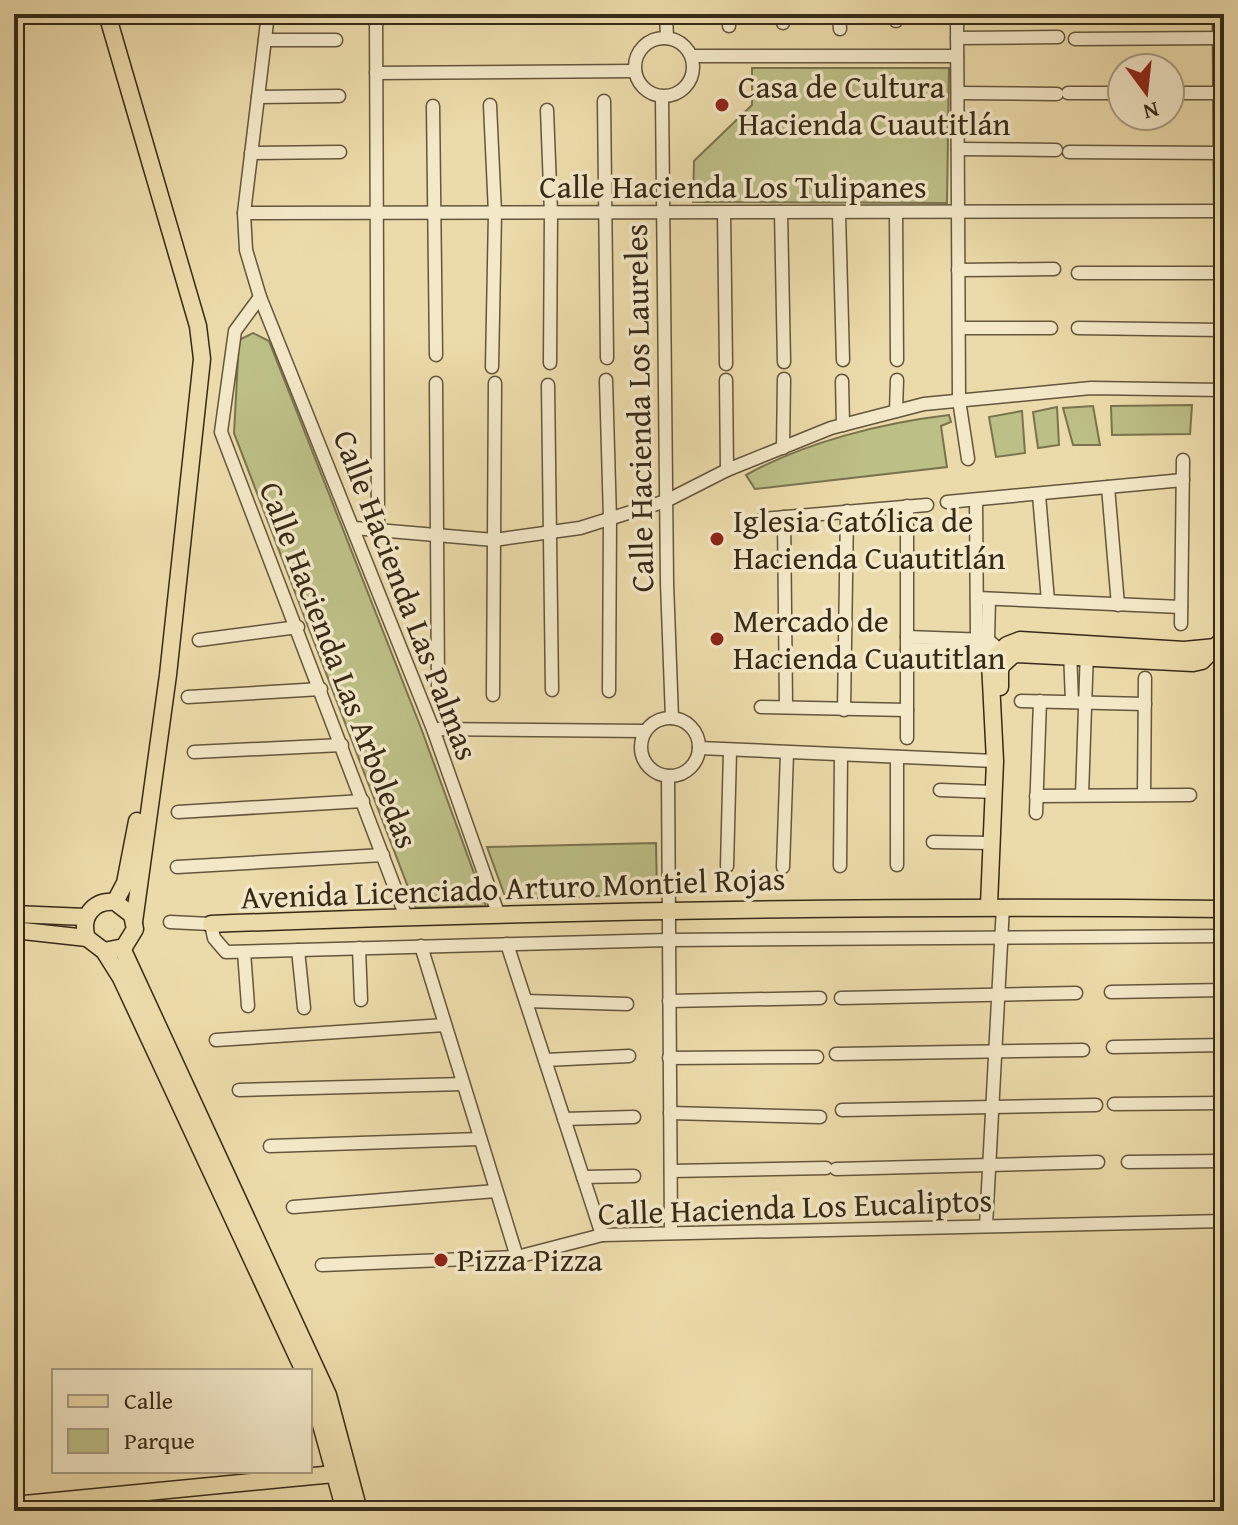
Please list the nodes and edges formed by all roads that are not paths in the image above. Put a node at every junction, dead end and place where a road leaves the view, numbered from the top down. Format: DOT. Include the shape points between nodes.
graph roads {
  1 [pos="96,14"];
  2 [pos="107,14"];
  3 [pos="268,14"];
  4 [pos="376,14"];
  5 [pos="666,14"];
  6 [pos="839,14"];
  7 [pos="957,14"];
  8 [pos="1219,14"];
  9 [pos="840,29"];
  10 [pos="1058,37"];
  11 [pos="667,38"];
  12 [pos="957,38"];
  13 [pos="1220,38"];
  14 [pos="1075,39"];
  15 [pos="265,40"];
  16 [pos="336,40"];
  17 [pos="692,56"];
  18 [pos="957,56"];
  19 [pos="635,71"];
  20 [pos="376,73"];
  21 [pos="958,93"];
  22 [pos="1106,93"];
  23 [pos="1186,93"];
  24 [pos="1220,93"];
  25 [pos="339,96"];
  26 [pos="258,97"];
  27 [pos="662,97"];
  28 [pos="604,101"];
  29 [pos="490,105"];
  30 [pos="433,106"];
  31 [pos="547,110"];
  32 [pos="958,149"];
  33 [pos="340,152"];
  34 [pos="251,153"];
  35 [pos="1221,153"];
  36 [pos="1221,211"];
  37 [pos="781,212"];
  38 [pos="244,213"];
  39 [pos="376,213"];
  40 [pos="437,213"];
  41 [pos="495,213"];
  42 [pos="551,213"];
  43 [pos="605,213"];
  44 [pos="663,213"];
  45 [pos="724,213"];
  46 [pos="839,214"];
  47 [pos="896,214"];
  48 [pos="959,214"];
  49 [pos="1054,269"];
  50 [pos="958,270"];
  51 [pos="1078,273"];
  52 [pos="1221,273"];
  53 [pos="260,297"];
  54 [pos="959,328"];
  55 [pos="1051,328"];
  56 [pos="1078,328"];
  57 [pos="1222,330"];
  58 [pos="436,355"];
  59 [pos="607,358"];
  60 [pos="843,360"];
  61 [pos="897,360"];
  62 [pos="784,362"];
  63 [pos="550,363"];
  64 [pos="726,364"];
  65 [pos="492,367"];
  66 [pos="784,379"];
  67 [pos="606,380"];
  68 [pos="726,380"];
  69 [pos="897,380"];
  70 [pos="842,381"];
  71 [pos="436,383"];
  72 [pos="495,383"];
  73 [pos="548,385"];
  74 [pos="1222,390"];
  75 [pos="959,400"];
  76 [pos="896,411"];
  77 [pos="1222,424"];
  78 [pos="843,425"];
  79 [pos="783,448"];
  80 [pos="968,459"];
  81 [pos="1183,460"];
  82 [pos="727,470"];
  83 [pos="1183,480"];
  84 [pos="1108,487"];
  85 [pos="1039,495"];
  86 [pos="976,500"];
  87 [pos="666,501"];
  88 [pos="947,502"];
  89 [pos="927,505"];
  90 [pos="907,506"];
  91 [pos="847,511"];
  92 [pos="784,517"];
  93 [pos="610,519"];
  94 [pos="762,519"];
  95 [pos="354,528"];
  96 [pos="378,531"];
  97 [pos="550,533"];
  98 [pos="435,537"];
  99 [pos="494,540"];
  100 [pos="983,598"];
  101 [pos="1048,601"];
  102 [pos="1118,605"];
  103 [pos="1181,607"];
  104 [pos="1181,624"];
  105 [pos="298,627"];
  106 [pos="199,640"];
  107 [pos="907,643"];
  108 [pos="1220,643"];
  109 [pos="959,644"];
  110 [pos="994,646"];
  111 [pos="1079,651"];
  112 [pos="1145,678"];
  113 [pos="438,686"];
  114 [pos="321,689"];
  115 [pos="552,690"];
  116 [pos="609,691"];
  117 [pos="493,695"];
  118 [pos="188,697"];
  119 [pos="1021,701"];
  120 [pos="1040,701"];
  121 [pos="1072,702"];
  122 [pos="1087,702"];
  123 [pos="1145,704"];
  124 [pos="761,707"];
  125 [pos="786,707"];
  126 [pos="844,710"];
  127 [pos="907,710"];
  128 [pos="672,718"];
  129 [pos="433,729"];
  130 [pos="645,731"];
  131 [pos="907,738"];
  132 [pos="342,745"];
  133 [pos="699,748"];
  134 [pos="730,751"];
  135 [pos="194,752"];
  136 [pos="787,753"];
  137 [pos="841,755"];
  138 [pos="897,757"];
  139 [pos="995,761"];
  140 [pos="668,776"];
  141 [pos="940,790"];
  142 [pos="995,792"];
  143 [pos="1082,795"];
  144 [pos="1144,795"];
  145 [pos="1190,795"];
  146 [pos="1036,796"];
  147 [pos="363,801"];
  148 [pos="178,812"];
  149 [pos="1036,813"];
  150 [pos="933,842"];
  151 [pos="992,843"];
  152 [pos="383,855"];
  153 [pos="897,865"];
  154 [pos="727,866"];
  155 [pos="840,866"];
  156 [pos="177,867"];
  157 [pos="783,867"];
  158 [pos="115,902"];
  159 [pos="996,906"];
  160 [pos="669,909"];
  161 [pos="1224,909"];
  162 [pos="498,913"];
  163 [pos="14,914"];
  164 [pos="86,917"];
  165 [pos="406,917"];
  166 [pos="134,922"];
  167 [pos="170,922"];
  168 [pos="211,924"];
  169 [pos="14,930"];
  170 [pos="1002,935"];
  171 [pos="1224,936"];
  172 [pos="87,938"];
  173 [pos="668,940"];
  174 [pos="507,944"];
  175 [pos="421,946"];
  176 [pos="122,948"];
  177 [pos="359,948"];
  178 [pos="298,950"];
  179 [pos="104,951"];
  180 [pos="244,952"];
  181 [pos="1224,990"];
  182 [pos="1111,992"];
  183 [pos="1076,993"];
  184 [pos="1000,994"];
  185 [pos="820,998"];
  186 [pos="841,998"];
  187 [pos="361,1000"];
  188 [pos="526,1001"];
  189 [pos="669,1001"];
  190 [pos="627,1004"];
  191 [pos="248,1006"];
  192 [pos="304,1008"];
  193 [pos="445,1025"];
  194 [pos="216,1040"];
  195 [pos="1224,1045"];
  196 [pos="1113,1047"];
  197 [pos="1083,1050"];
  198 [pos="997,1051"];
  199 [pos="836,1054"];
  200 [pos="629,1056"];
  201 [pos="817,1057"];
  202 [pos="669,1058"];
  203 [pos="545,1060"];
  204 [pos="463,1084"];
  205 [pos="239,1090"];
  206 [pos="1224,1103"];
  207 [pos="1114,1104"];
  208 [pos="1096,1105"];
  209 [pos="993,1109"];
  210 [pos="842,1110"];
  211 [pos="670,1113"];
  212 [pos="634,1117"];
  213 [pos="820,1117"];
  214 [pos="564,1119"];
  215 [pos="480,1139"];
  216 [pos="270,1146"];
  217 [pos="1224,1161"];
  218 [pos="1098,1162"];
  219 [pos="1128,1162"];
  220 [pos="990,1167"];
  221 [pos="671,1171"];
  222 [pos="634,1176"];
  223 [pos="583,1177"];
  224 [pos="496,1191"];
  225 [pos="293,1207"];
  226 [pos="1224,1221"];
  227 [pos="986,1226"];
  228 [pos="671,1233"];
  229 [pos="602,1235"];
  230 [pos="517,1257"];
  231 [pos="322,1265"];
  232 [pos="303,1369"];
  233 [pos="312,1392"];
  234 [pos="336,1480"];
  235 [pos="14,1505"];
  236 [pos="39,1511"];
  237 [pos="345,1511"];
  238 [pos="359,1511"];
  1 -- 158 [label="main road" via="191,327 195,359 161,675 131,856"];
  2 -- 166 [label="main road" via="198,326 202,359 168,675"];
  3 -- 15 [label="street, Calle Hacienda Las Palmas"];
  4 -- 20 [label="street"];
  5 -- 11 [label="street"];
  6 -- 9 [label="street"];
  7 -- 12 [label="street"];
  8 -- 13 [label="street"];
  10 -- 12 [label="street"];
  11 -- 17 [label="street" via="682,43"];
  11 -- 19 [label="street" via="640,51"];
  12 -- 18 [label="street"];
  13 -- 14 [label="street"];
  13 -- 24 [label="street"];
  15 -- 16 [label="street"];
  15 -- 26 [label="street, Calle Hacienda Las Palmas"];
  17 -- 18 [label="street"];
  17 -- 27 [label="street" via="691,79 674,95"];
  18 -- 21 [label="street"];
  19 -- 20 [label="street"];
  19 -- 27 [label="street" via="649,93"];
  20 -- 39 [label="street"];
  21 -- 22 [label="street"];
  21 -- 32 [label="street"];
  23 -- 24 [label="street"];
  24 -- 35 [label="street"];
  25 -- 26 [label="street"];
  26 -- 34 [label="street, Calle Hacienda Las Palmas"];
  27 -- 44 [label="street, Calle Hacienda Los Laureles"];
  28 -- 43 [label="street"];
  29 -- 41 [label="street"];
  30 -- 40 [label="street"];
  31 -- 42 [label="street"];
  32 -- 35 [label="street"];
  32 -- 48 [label="street"];
  33 -- 34 [label="street"];
  34 -- 38 [label="street, Calle Hacienda Las Palmas"];
  35 -- 36 [label="street"];
  36 -- 48 [label="street, Calle Hacienda Los Tulipanes"];
  36 -- 52 [label="street"];
  37 -- 45 [label="street, Calle Hacienda Los Tulipanes"];
  37 -- 46 [label="street, Calle Hacienda Los Tulipanes"];
  37 -- 62 [label="street"];
  38 -- 39 [label="street, Calle Hacienda Los Tulipanes"];
  38 -- 53 [label="street, Calle Hacienda Las Palmas" via="246,250"];
  39 -- 40 [label="street, Calle Hacienda Los Tulipanes"];
  39 -- 96 [label="street"];
  40 -- 41 [label="street, Calle Hacienda Los Tulipanes"];
  40 -- 58 [label="street"];
  41 -- 42 [label="street, Calle Hacienda Los Tulipanes"];
  41 -- 65 [label="street"];
  42 -- 43 [label="street, Calle Hacienda Los Tulipanes"];
  42 -- 63 [label="street"];
  43 -- 44 [label="street, Calle Hacienda Los Tulipanes"];
  43 -- 59 [label="street"];
  44 -- 45 [label="street, Calle Hacienda Los Tulipanes"];
  44 -- 87 [label="street, Calle Hacienda Los Laureles"];
  45 -- 64 [label="street"];
  46 -- 47 [label="street, Calle Hacienda Los Tulipanes"];
  46 -- 60 [label="street"];
  47 -- 48 [label="street, Calle Hacienda Los Tulipanes"];
  47 -- 61 [label="street"];
  48 -- 50 [label="street"];
  49 -- 50 [label="street"];
  50 -- 54 [label="street"];
  51 -- 52 [label="street"];
  52 -- 57 [label="street"];
  53 -- 95 [label="street, Calle Hacienda Las Palmas"];
  53 -- 105 [label="street, Calle Hacienda Las Arboledas" via="235,331 221,432"];
  54 -- 55 [label="street"];
  54 -- 75 [label="street"];
  56 -- 57 [label="street"];
  57 -- 74 [label="street"];
  66 -- 79 [label="street"];
  67 -- 93 [label="street"];
  68 -- 82 [label="street"];
  69 -- 76 [label="street"];
  70 -- 78 [label="street"];
  71 -- 98 [label="street"];
  72 -- 99 [label="street"];
  73 -- 97 [label="street"];
  74 -- 75 [label="street" via="1091,388"];
  74 -- 77 [label="street"];
  75 -- 76 [label="street"];
  75 -- 80 [label="street"];
  76 -- 78 [label="street"];
  78 -- 79 [label="street"];
  79 -- 82 [label="street"];
  81 -- 83 [label="street"];
  82 -- 87 [label="street"];
  83 -- 84 [label="street"];
  83 -- 103 [label="street"];
  84 -- 85 [label="street"];
  84 -- 102 [label="street"];
  85 -- 86 [label="street"];
  85 -- 101 [label="street"];
  86 -- 88 [label="street"];
  86 -- 100 [label="street"];
  87 -- 93 [label="street"];
  87 -- 128 [label="street, Calle Hacienda Los Laureles"];
  89 -- 90 [label="street"];
  90 -- 91 [label="street"];
  90 -- 107 [label="street"];
  91 -- 92 [label="street"];
  91 -- 126 [label="street"];
  92 -- 94 [label="street"];
  92 -- 125 [label="street"];
  93 -- 97 [label="street"];
  93 -- 116 [label="street"];
  95 -- 96 [label="street"];
  95 -- 129 [label="street, Calle Hacienda Las Palmas"];
  96 -- 98 [label="street"];
  97 -- 99 [label="street"];
  97 -- 115 [label="street"];
  98 -- 99 [label="street"];
  98 -- 113 [label="street"];
  99 -- 117 [label="street"];
  100 -- 101 [label="street"];
  100 -- 110 [label="street"];
  101 -- 102 [label="street"];
  102 -- 103 [label="street"];
  103 -- 104 [label="street"];
  105 -- 106 [label="street"];
  105 -- 114 [label="street, Calle Hacienda Las Arboledas"];
  107 -- 109 [label="street"];
  107 -- 127 [label="street"];
  108 -- 111 [label="main road" via="1193,663"];
  109 -- 110 [label="street"];
  109 -- 110 [label="street"];
  110 -- 111 [label="main road" via="1022,653"];
  110 -- 139 [label="main road" via="1000,667"];
  111 -- 121 [label="street"];
  111 -- 122 [label="street"];
  112 -- 123 [label="street"];
  114 -- 118 [label="street"];
  114 -- 132 [label="street, Calle Hacienda Las Arboledas"];
  119 -- 120 [label="street"];
  120 -- 121 [label="street"];
  120 -- 146 [label="street"];
  121 -- 122 [label="street"];
  122 -- 123 [label="street"];
  122 -- 143 [label="street"];
  123 -- 144 [label="street"];
  124 -- 125 [label="street"];
  125 -- 126 [label="street"];
  126 -- 127 [label="street"];
  127 -- 131 [label="street"];
  128 -- 130 [label="street"];
  128 -- 133 [label="street" via="688,724"];
  129 -- 130 [label="street"];
  129 -- 162 [label="street, Calle Hacienda Las Palmas"];
  130 -- 140 [label="street" via="640,748 646,764"];
  132 -- 135 [label="street"];
  132 -- 147 [label="street, Calle Hacienda Las Arboledas"];
  133 -- 134 [label="street"];
  133 -- 140 [label="street" via="689,768"];
  134 -- 136 [label="street"];
  134 -- 154 [label="street"];
  136 -- 137 [label="street"];
  136 -- 157 [label="street"];
  137 -- 138 [label="street"];
  137 -- 155 [label="street"];
  138 -- 139 [label="street"];
  138 -- 153 [label="street"];
  139 -- 142 [label="main road"];
  140 -- 160 [label="street"];
  141 -- 142 [label="street"];
  142 -- 151 [label="main road"];
  143 -- 144 [label="street"];
  143 -- 146 [label="street"];
  144 -- 145 [label="street"];
  146 -- 149 [label="street"];
  147 -- 148 [label="street"];
  147 -- 152 [label="street, Calle Hacienda Las Arboledas"];
  150 -- 151 [label="street"];
  151 -- 159 [label="main road"];
  152 -- 156 [label="street"];
  152 -- 165 [label="street, Calle Hacienda Las Arboledas"];
  158 -- 164 [label="main road" via="101,903"];
  158 -- 166 [label="main road" via="128,909"];
  159 -- 160 [label="main road, Avenida Licenciado Arturo Montiel Rojas"];
  159 -- 161 [label="main road, Avenida Licenciado Arturo Montiel Rojas"];
  159 -- 170 [label="street"];
  160 -- 162 [label="main road, Avenida Licenciado Arturo Montiel Rojas"];
  160 -- 173 [label="street"];
  162 -- 165 [label="main road, Avenida Licenciado Arturo Montiel Rojas"];
  163 -- 164 [label="main road"];
  164 -- 172 [label="main road"];
  165 -- 168 [label="main road, Avenida Licenciado Arturo Montiel Rojas"];
  166 -- 176 [label="main road" via="133,936"];
  167 -- 168 [label="street"];
  168 -- 180 [label="street, Avenida Licenciado Arturo Montiel Rojas" via="226,952"];
  169 -- 172 [label="main road"];
  170 -- 171 [label="street, Avenida Licenciado Arturo Montiel Rojas"];
  170 -- 173 [label="street, Avenida Licenciado Arturo Montiel Rojas"];
  170 -- 184 [label="street"];
  172 -- 179 [label="main road"];
  173 -- 174 [label="street, Avenida Licenciado Arturo Montiel Rojas"];
  173 -- 189 [label="street"];
  174 -- 175 [label="street, Avenida Licenciado Arturo Montiel Rojas"];
  174 -- 188 [label="street"];
  175 -- 177 [label="street, Avenida Licenciado Arturo Montiel Rojas"];
  175 -- 193 [label="street"];
  176 -- 179 [label="main road"];
  176 -- 238 [label="main road" via="328,1395"];
  177 -- 178 [label="street, Avenida Licenciado Arturo Montiel Rojas"];
  177 -- 187 [label="street"];
  178 -- 180 [label="street, Avenida Licenciado Arturo Montiel Rojas"];
  178 -- 192 [label="street"];
  179 -- 232 [label="main road"];
  180 -- 191 [label="street"];
  181 -- 182 [label="street"];
  183 -- 184 [label="street"];
  184 -- 186 [label="street"];
  184 -- 198 [label="street"];
  185 -- 189 [label="street"];
  188 -- 190 [label="street"];
  188 -- 203 [label="street"];
  189 -- 202 [label="street"];
  193 -- 194 [label="street"];
  193 -- 204 [label="street"];
  195 -- 196 [label="street"];
  197 -- 198 [label="street"];
  198 -- 199 [label="street"];
  198 -- 209 [label="street"];
  200 -- 203 [label="street"];
  201 -- 202 [label="street"];
  202 -- 211 [label="street"];
  203 -- 214 [label="street"];
  204 -- 205 [label="street"];
  204 -- 215 [label="street"];
  206 -- 207 [label="street"];
  208 -- 209 [label="street"];
  209 -- 210 [label="street"];
  209 -- 220 [label="street"];
  211 -- 213 [label="street"];
  211 -- 221 [label="street"];
  212 -- 214 [label="street"];
  214 -- 223 [label="street"];
  215 -- 216 [label="street"];
  215 -- 224 [label="street"];
  217 -- 219 [label="street"];
  218 -- 220 [label="street"];
  220 -- 221 [label="street"];
  220 -- 227 [label="street"];
  221 -- 228 [label="street"];
  222 -- 223 [label="street"];
  223 -- 229 [label="street"];
  224 -- 225 [label="street"];
  224 -- 230 [label="street"];
  226 -- 227 [label="street, Calle Hacienda Los Eucaliptos"];
  227 -- 228 [label="street, Calle Hacienda Los Eucaliptos"];
  228 -- 229 [label="street, Calle Hacienda Los Eucaliptos"];
  229 -- 230 [label="street, Calle Hacienda Los Eucaliptos"];
  230 -- 231 [label="street, Calle Hacienda Los Eucaliptos"];
  233 -- 234 [label="main road"];
  234 -- 235 [label="main road"];
  234 -- 236 [label="main road"];
  234 -- 237 [label="main road"];
}
